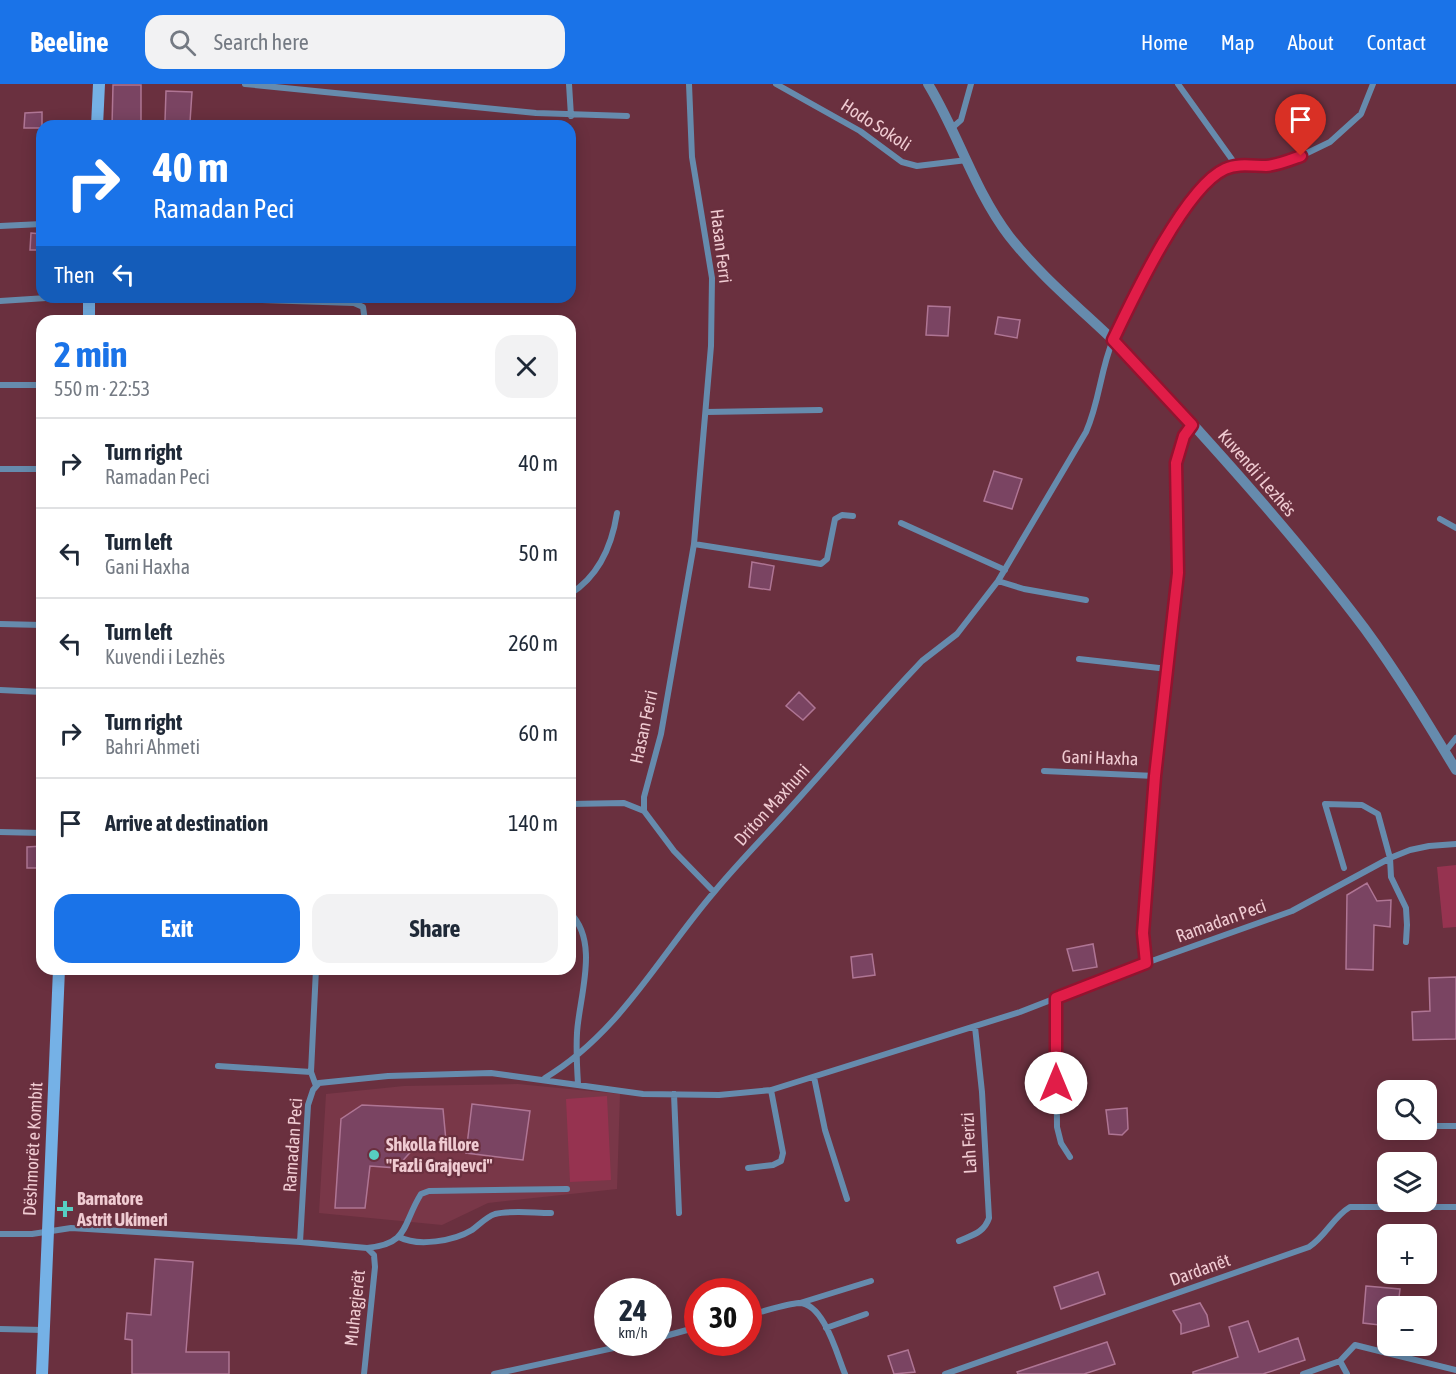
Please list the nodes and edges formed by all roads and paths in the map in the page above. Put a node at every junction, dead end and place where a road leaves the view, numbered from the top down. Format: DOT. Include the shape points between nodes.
graph roads {
  1 [pos="99,84"];
  2 [pos="245,84"];
  3 [pos="569,84"];
  4 [pos="689,84"];
  5 [pos="776,84"];
  6 [pos="927,84"];
  7 [pos="971,84"];
  8 [pos="1178,84"];
  9 [pos="1373,84"];
  10 [pos="571,116"];
  11 [pos="627,116"];
  12 [pos="97,120"];
  13 [pos="952,128"];
  14 [pos="966,160"];
  15 [pos="1236,165"];
  16 [pos="36,224"];
  17 [pos="0,226"];
  18 [pos="36,299"];
  19 [pos="0,301"];
  20 [pos="354,303"];
  21 [pos="364,315"];
  22 [pos="1113,340"];
  23 [pos="36,385"];
  24 [pos="0,386"];
  25 [pos="820,410"];
  26 [pos="706,412"];
  27 [pos="1192,425"];
  28 [pos="0,469"];
  29 [pos="36,469"];
  30 [pos="617,513"];
  31 [pos="853,516"];
  32 [pos="1440,519"];
  33 [pos="901,523"];
  34 [pos="1456,528"];
  35 [pos="694,544"];
  36 [pos="1005,570"];
  37 [pos="998,580"];
  38 [pos="576,590"];
  39 [pos="1086,600"];
  40 [pos="0,624"];
  41 [pos="36,625"];
  42 [pos="1079,660"];
  43 [pos="1168,669"];
  44 [pos="0,690"];
  45 [pos="36,692"];
  46 [pos="1456,738"];
  47 [pos="1445,752"];
  48 [pos="1456,770"];
  49 [pos="1044,771"];
  50 [pos="1155,776"];
  51 [pos="576,804"];
  52 [pos="644,811"];
  53 [pos="0,832"];
  54 [pos="36,833"];
  55 [pos="1456,844"];
  56 [pos="1390,858"];
  57 [pos="1344,868"];
  58 [pos="714,892"];
  59 [pos="576,919"];
  60 [pos="1406,942"];
  61 [pos="1146,963"];
  62 [pos="59,975"];
  63 [pos="316,975"];
  64 [pos="1056,998"];
  65 [pos="975,1027"];
  66 [pos="577,1056"];
  67 [pos="218,1066"];
  68 [pos="311,1072"];
  69 [pos="814,1077"];
  70 [pos="545,1079"];
  71 [pos="578,1084"];
  72 [pos="316,1086"];
  73 [pos="771,1090"];
  74 [pos="674,1094"];
  75 [pos="1437,1126"];
  76 [pos="1456,1126"];
  77 [pos="1070,1158"];
  78 [pos="748,1168"];
  79 [pos="567,1189"];
  80 [pos="848,1199"];
  81 [pos="1456,1207"];
  82 [pos="551,1213"];
  83 [pos="679,1213"];
  84 [pos="47,1233"];
  85 [pos="0,1234"];
  86 [pos="399,1237"];
  87 [pos="959,1240"];
  88 [pos="300,1242"];
  89 [pos="367,1248"];
  90 [pos="871,1281"];
  91 [pos="800,1303"];
  92 [pos="762,1312"];
  93 [pos="866,1314"];
  94 [pos="826,1328"];
  95 [pos="0,1329"];
  96 [pos="43,1330"];
  97 [pos="594,1352"];
  98 [pos="1340,1361"];
  99 [pos="1456,1370"];
  100 [pos="42,1374"];
  101 [pos="364,1374"];
  102 [pos="494,1374"];
  103 [pos="845,1374"];
  104 [pos="945,1374"];
  105 [pos="1303,1374"];
  106 [pos="1347,1374"];
  1 -- 12 [label="main road"];
  2 -- 10 [label="street"];
  3 -- 10 [label="street"];
  4 -- 26 [label="street, Hasan Ferri" via="692,157 712,278"];
  5 -- 14 [label="street, Hodo Sokoli" via="860,131 902,162 917,165"];
  6 -- 13 [label="street, Kuvendi i Lezhës"];
  7 -- 13 [label="street" via="961,120"];
  8 -- 15 [label="street"];
  9 -- 15 [label="street" via="1361,114 1330,142 1278,164"];
  10 -- 11 [label="street"];
  13 -- 14 [label="street, Kuvendi i Lezhës"];
  14 -- 22 [label="street, Kuvendi i Lezhës" via="1010,236"];
  15 -- 22 [label="street, Driton Maxhuni" via="1216,175 1185,207"];
  16 -- 17 [label="street"];
  18 -- 19 [label="street"];
  20 -- 21 [label="street" via="363,307"];
  22 -- 27 [label="street, Kuvendi i Lezhës"];
  22 -- 36 [label="street, Driton Maxhuni" via="1086,432"];
  23 -- 24 [label="street"];
  25 -- 26 [label="street"];
  26 -- 35 [label="street, Hasan Ferri"];
  27 -- 43 [label="street, Gani Haxha" via="1184,436 1176,463 1178,573"];
  27 -- 47 [label="street, Kuvendi i Lezhës" via="1241,478 1365,630"];
  28 -- 29 [label="street"];
  30 -- 38 [label="street" via="612,540 602,562"];
  31 -- 35 [label="street" via="835,519 827,559 821,564"];
  32 -- 34 [label="street"];
  33 -- 36 [label="street"];
  35 -- 52 [label="street, Hasan Ferri"];
  36 -- 37 [label="street, Driton Maxhuni"];
  37 -- 39 [label="street" via="1024,589"];
  37 -- 58 [label="street, Driton Maxhuni" via="957,634 922,661"];
  40 -- 41 [label="street"];
  42 -- 43 [label="street"];
  43 -- 50 [label="street, Gani Haxha"];
  44 -- 45 [label="street"];
  46 -- 47 [label="street"];
  47 -- 48 [label="street, Kuvendi i Lezhës"];
  49 -- 50 [label="street, Gani Haxha"];
  50 -- 61 [label="street, Gani Haxha" via="1143,933"];
  51 -- 52 [label="street" via="624,803"];
  52 -- 58 [label="street"];
  53 -- 54 [label="street"];
  55 -- 56 [label="street, Ramadan Peci" via="1429,846"];
  56 -- 57 [label="street" via="1374,810 1362,805 1325,804"];
  56 -- 60 [label="street" via="1391,877 1406,908"];
  56 -- 61 [label="street, Ramadan Peci" via="1292,911"];
  58 -- 66 [label="street, Driton Maxhuni" via="672,942 644,987 619,1017"];
  59 -- 66 [label="street" via="584,938 585,966"];
  61 -- 64 [label="street, Ramadan Peci"];
  62 -- 84 [label="main road, Dëshmorët e Kombit"];
  63 -- 68 [label="street"];
  64 -- 65 [label="street, Ramadan Peci"];
  64 -- 77 [label="street" via="1057,1127"];
  65 -- 69 [label="street, Ramadan Peci"];
  65 -- 87 [label="street, Lah Ferizi" via="989,1218 978,1233"];
  66 -- 70 [label="street, Driton Maxhuni"];
  66 -- 71 [label="street"];
  67 -- 68 [label="street"];
  68 -- 72 [label="street"];
  69 -- 73 [label="street, Ramadan Peci"];
  69 -- 80 [label="street" via="825,1130"];
  70 -- 71 [label="street, Ramadan Peci"];
  70 -- 72 [label="street, Ramadan Peci" via="491,1073 434,1073 325,1081"];
  71 -- 74 [label="street, Ramadan Peci" via="643,1094"];
  72 -- 88 [label="street, Ramadan Peci" via="308,1105"];
  73 -- 74 [label="street, Ramadan Peci"];
  73 -- 78 [label="street" via="783,1153 781,1161"];
  74 -- 83 [label="street"];
  75 -- 76 [label="street"];
  79 -- 86 [label="street" via="429,1191 421,1194"];
  81 -- 104 [label="street, Dardanët" via="1350,1208 1309,1247"];
  82 -- 86 [label="street, Muhagjerët" via="492,1215 470,1231 441,1240 406,1241"];
  84 -- 85 [label="street"];
  84 -- 88 [label="street" via="71,1228"];
  84 -- 96 [label="main road, Dëshmorët e Kombit"];
  86 -- 89 [label="street, Muhagjerët" via="391,1244"];
  88 -- 89 [label="street, Muhagjerët"];
  89 -- 101 [label="street, Muhagjerët" via="374,1256 375,1266"];
  90 -- 91 [label="street"];
  91 -- 92 [label="street"];
  91 -- 94 [label="street" via="820,1314"];
  93 -- 94 [label="street"];
  94 -- 103 [label="street"];
  95 -- 96 [label="street"];
  96 -- 100 [label="main road, Dëshmorët e Kombit"];
  97 -- 102 [label="street"];
  98 -- 99 [label="street" via="1355,1345"];
  98 -- 105 [label="street"];
  98 -- 106 [label="street"];
}
